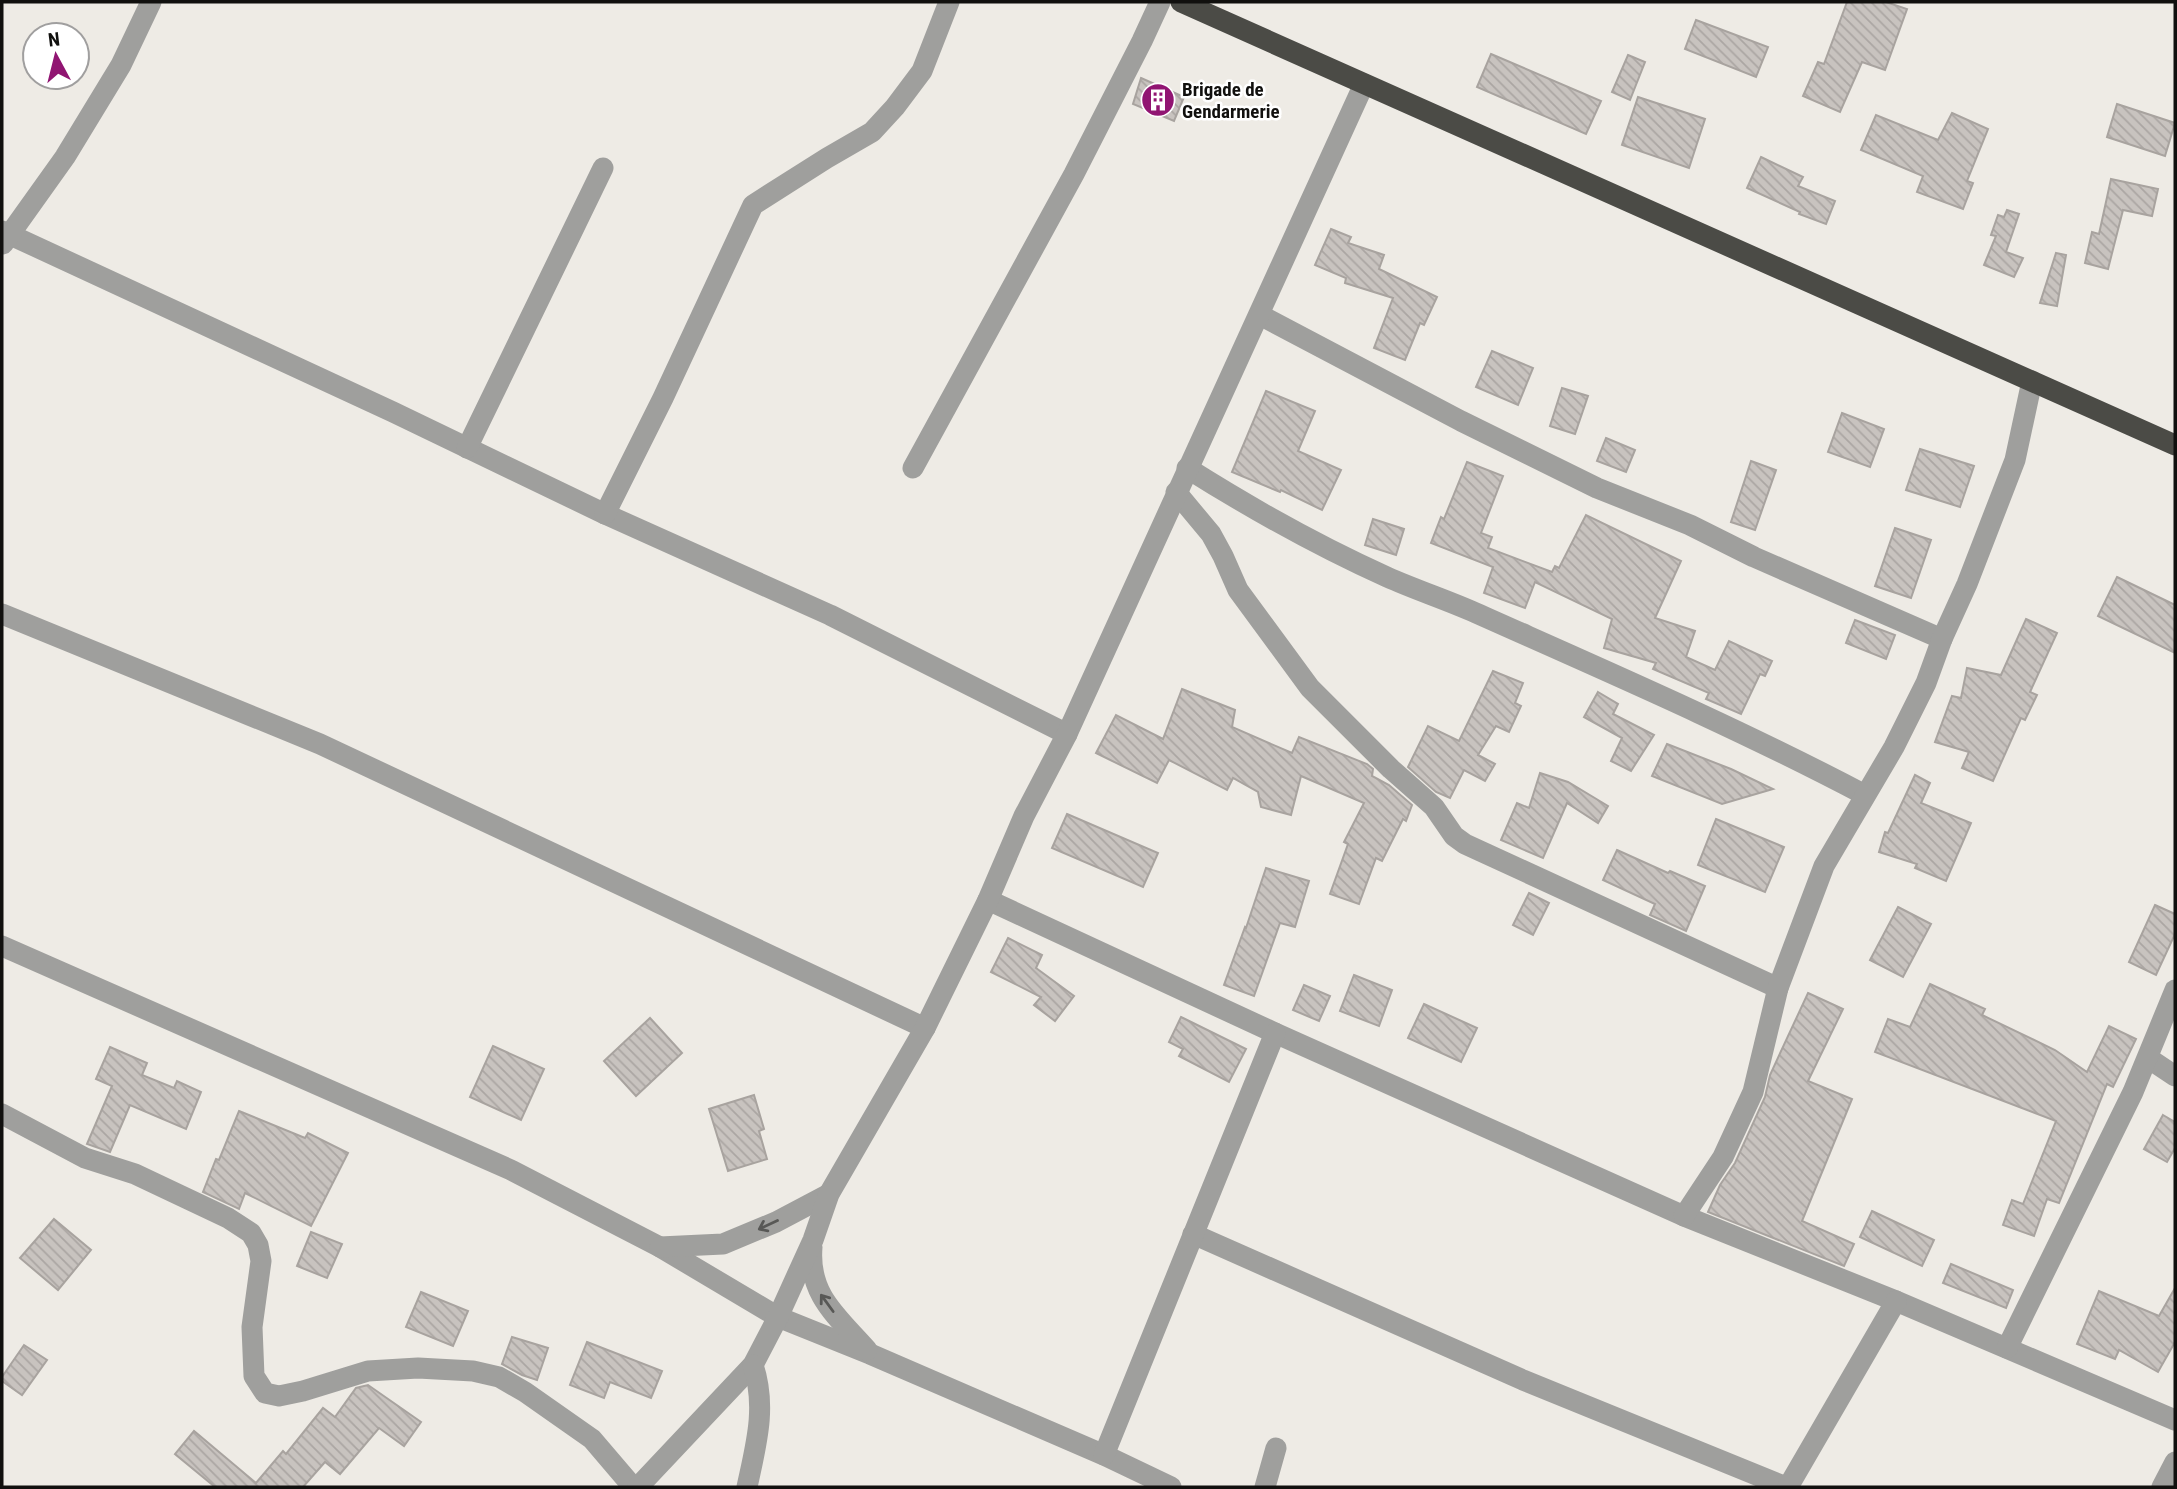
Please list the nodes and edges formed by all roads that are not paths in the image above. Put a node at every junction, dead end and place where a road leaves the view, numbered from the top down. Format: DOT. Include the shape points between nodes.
graph roads {
  1 [pos="151,2"];
  2 [pos="949,2"];
  3 [pos="1160,2"];
  4 [pos="1181,2"];
  5 [pos="1364,85"];
  6 [pos="603,169"];
  7 [pos="5,237"];
  8 [pos="1260,315"];
  9 [pos="2032,381"];
  10 [pos="2175,445"];
  11 [pos="467,448"];
  12 [pos="913,468"];
  13 [pos="1187,468"];
  14 [pos="1177,492"];
  15 [pos="605,514"];
  16 [pos="2,614"];
  17 [pos="1941,639"];
  18 [pos="1067,734"];
  19 [pos="1865,795"];
  20 [pos="988,900"];
  21 [pos="2,946"];
  22 [pos="1778,988"];
  23 [pos="2175,990"];
  24 [pos="925,1028"];
  25 [pos="1275,1033"];
  26 [pos="2148,1058"];
  27 [pos="2175,1076"];
  28 [pos="2,1114"];
  29 [pos="829,1194"];
  30 [pos="1684,1216"];
  31 [pos="1193,1234"];
  32 [pos="813,1240"];
  33 [pos="660,1247"];
  34 [pos="1896,1301"];
  35 [pos="778,1317"];
  36 [pos="2007,1348"];
  37 [pos="870,1354"];
  38 [pos="753,1365"];
  39 [pos="2175,1420"];
  40 [pos="1276,1448"];
  41 [pos="1104,1455"];
  42 [pos="2175,1462"];
  43 [pos="636,1487"];
  44 [pos="747,1487"];
  45 [pos="1171,1487"];
  46 [pos="1265,1487"];
  47 [pos="1787,1487"];
  48 [pos="2162,1487"];
  1 -- 7 [label="street" via="114,76 65,157"];
  2 -- 15 [label="street" via="922,71 872,132 753,205"];
  3 -- 12 [label="street" via="1074,174"];
  4 -- 5 [label="highway"];
  5 -- 8 [label="street"];
  5 -- 9 [label="highway"];
  6 -- 11 [label="street"];
  7 -- 11 [label="street"];
  8 -- 13 [label="street"];
  8 -- 17 [label="street" via="1597,488 1690,524"];
  9 -- 10 [label="highway"];
  9 -- 17 [label="street" via="2015,460"];
  11 -- 15 [label="street"];
  13 -- 14 [label="street"];
  13 -- 19 [label="street" via="1336,553 1758,741"];
  14 -- 18 [label="street"];
  14 -- 22 [label="street" via="1211,534 1238,590 1310,688 1434,807 1454,836"];
  15 -- 18 [label="street" via="830,615"];
  16 -- 24 [label="street" via="320,744"];
  17 -- 19 [label="street" via="1921,694"];
  18 -- 20 [label="street" via="1024,816"];
  19 -- 22 [label="street" via="1824,866"];
  20 -- 24 [label="street"];
  20 -- 25 [label="street"];
  21 -- 33 [label="street" via="511,1170"];
  22 -- 30 [label="street" via="1753,1092 1723,1157"];
  23 -- 26 [label="street"];
  24 -- 29 [label="street"];
  25 -- 30 [label="street"];
  25 -- 31 [label="street"];
  26 -- 27 [label="street"];
  26 -- 36 [label="street"];
  28 -- 43 [label="street" via="85,1158 135,1174 251,1233 261,1261 252,1327 254,1376 265,1393 279,1396 303,1391 368,1371 418,1368 499,1377 592,1439"];
  29 -- 32 [label="street"];
  29 -- 33 [label="street, one-way" via="723,1244"];
  30 -- 34 [label="street"];
  31 -- 41 [label="street"];
  31 -- 47 [label="street" via="1522,1380"];
  32 -- 35 [label="street"];
  37 -- 32 [label="street, one-way" via="824,1302 814,1279"];
  33 -- 35 [label="street"];
  34 -- 36 [label="street"];
  34 -- 47 [label="street"];
  35 -- 37 [label="street"];
  35 -- 38 [label="street"];
  36 -- 39 [label="street"];
  37 -- 41 [label="street"];
  38 -- 43 [label="street"];
  38 -- 44 [label="street" via="759,1383 760,1426"];
  40 -- 46 [label="street"];
  41 -- 45 [label="street"];
  42 -- 48 [label="street"];
}
